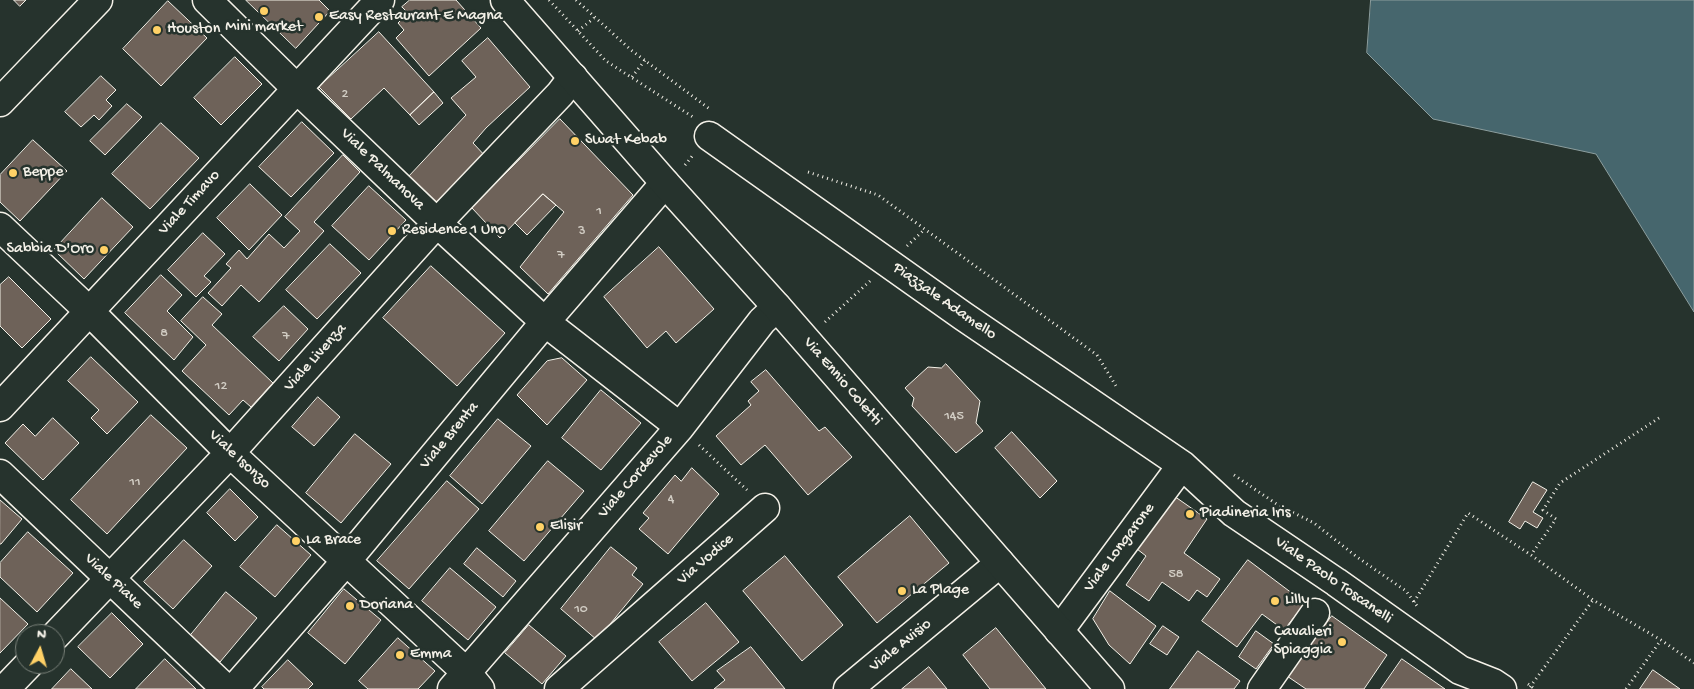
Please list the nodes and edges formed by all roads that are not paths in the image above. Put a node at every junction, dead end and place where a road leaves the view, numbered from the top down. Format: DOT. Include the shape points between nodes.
graph roads {
  1 [pos="98,0"];
  2 [pos="207,0"];
  3 [pos="380,0"];
  4 [pos="505,0"];
  5 [pos="573,77"];
  6 [pos="297,89"];
  7 [pos="0,102"];
  8 [pos="711,124"];
  9 [pos="665,183"];
  10 [pos="438,223"];
  11 [pos="0,227"];
  12 [pos="777,307"];
  13 [pos="89,311"];
  14 [pos="545,322"];
  15 [pos="0,407"];
  16 [pos="680,427"];
  17 [pos="230,452"];
  18 [pos="1182,465"];
  19 [pos="0,474"];
  20 [pos="765,508"];
  21 [pos="347,560"];
  22 [pos="1000,563"];
  23 [pos="109,578"];
  24 [pos="1315,613"];
  25 [pos="65,625"];
  26 [pos="1059,630"];
  27 [pos="19,674"];
  28 [pos="466,683"];
  29 [pos="1502,686"];
  30 [pos="5,689"];
  31 [pos="226,689"];
  32 [pos="234,689"];
  33 [pos="559,689"];
  34 [pos="848,689"];
  35 [pos="1110,689"];
  36 [pos="1262,689"];
  1 -- 7 [label="street"];
  2 -- 6 [label="street, Viale Palmanova"];
  3 -- 6 [label="street, Viale Timavo"];
  4 -- 5 [label="street"];
  5 -- 9 [label="street, Via Ennio Coletti"];
  5 -- 10 [label="street, Viale Livenza"];
  6 -- 10 [label="street, Viale Palmanova"];
  6 -- 13 [label="street, Viale Timavo"];
  8 -- 18 [label="street, Piazzale Adamello" via="971,321"];
  9 -- 12 [label="street, Via Ennio Coletti"];
  9 -- 14 [label="street, Viale Brenta"];
  10 -- 14 [label="street, Viale Palmanova"];
  10 -- 17 [label="street, Viale Livenza"];
  11 -- 13 [label="street, Viale Isonzo"];
  12 -- 16 [label="street, Viale Cordevole" via="762,321"];
  12 -- 22 [label="street, Via Ennio Coletti"];
  13 -- 15 [label="street, Viale Timavo"];
  13 -- 17 [label="street, Viale Isonzo"];
  14 -- 16 [label="street, Viale Palmanova"];
  14 -- 21 [label="street, Viale Brenta"];
  16 -- 28 [label="street, Viale Cordevole"];
  17 -- 21 [label="street, Viale Isonzo"];
  17 -- 23 [label="street, Viale Livenza"];
  18 -- 26 [label="street, Viale Longarone"];
  18 -- 29 [label="street, Viale Paolo Toscanelli" via="1234,513 1460,670"];
  19 -- 23 [label="street, Viale Piave"];
  20 -- 33 [label="street, Via Vodice"];
  21 -- 28 [label="street, Viale Isonzo"];
  21 -- 32 [label="street, Viale Brenta"];
  22 -- 26 [label="street, Via Ennio Coletti"];
  22 -- 34 [label="street, Viale Avisio"];
  23 -- 25 [label="street, Viale Livenza"];
  23 -- 31 [label="street, Viale Piave"];
  24 -- 36 [label="street"];
  26 -- 35 [label="street, Via Ennio Coletti"];
  27 -- 30 [label="street"];
}
